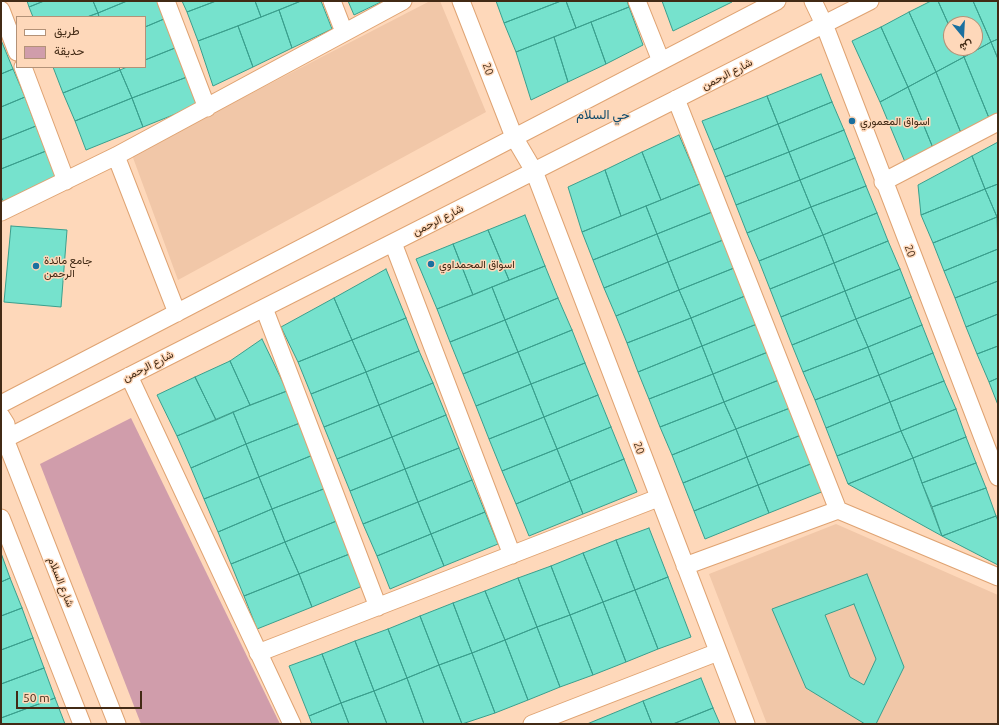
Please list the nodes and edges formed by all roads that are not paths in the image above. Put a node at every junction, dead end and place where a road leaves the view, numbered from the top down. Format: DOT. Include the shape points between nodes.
graph roads {
  1 [pos="166,1"];
  2 [pos="332,1"];
  3 [pos="404,1"];
  4 [pos="461,1"];
  5 [pos="637,1"];
  6 [pos="777,1"];
  7 [pos="813,1"];
  8 [pos="870,1"];
  9 [pos="1,10"];
  10 [pos="824,24"];
  11 [pos="344,32"];
  12 [pos="16,49"];
  13 [pos="661,61"];
  14 [pos="22,68"];
  15 [pos="676,99"];
  16 [pos="206,108"];
  17 [pos="998,122"];
  18 [pos="514,138"];
  19 [pos="116,156"];
  20 [pos="534,171"];
  21 [pos="66,181"];
  22 [pos="883,182"];
  23 [pos="1,212"];
  24 [pos="393,243"];
  25 [pos="264,308"];
  26 [pos="177,313"];
  27 [pos="129,376"];
  28 [pos="1,404"];
  29 [pos="1,416"];
  30 [pos="3,442"];
  31 [pos="1,467"];
  32 [pos="17,473"];
  33 [pos="998,477"];
  34 [pos="658,498"];
  35 [pos="838,510"];
  36 [pos="1,518"];
  37 [pos="512,554"];
  38 [pos="685,566"];
  39 [pos="998,577"];
  40 [pos="378,607"];
  41 [pos="718,652"];
  42 [pos="258,653"];
  43 [pos="565,718"];
  44 [pos="82,724"];
  45 [pos="117,724"];
  46 [pos="292,724"];
  47 [pos="532,724"];
  48 [pos="746,724"];
  1 -- 16 [label="street"];
  2 -- 11 [label="street"];
  3 -- 11 [label="street"];
  4 -- 18 [label="street, 20"];
  5 -- 13 [label="street"];
  6 -- 13 [label="street"];
  7 -- 10 [label="street, 20"];
  8 -- 10 [label="street, شارع الرحمن"];
  9 -- 12 [label="street"];
  10 -- 15 [label="street, شارع الرحمن"];
  10 -- 22 [label="street, 20"];
  11 -- 16 [label="street"];
  13 -- 18 [label="street"];
  14 -- 21 [label="street"];
  15 -- 20 [label="street, شارع الرحمن"];
  15 -- 35 [label="street"];
  16 -- 19 [label="street"];
  17 -- 22 [label="street"];
  18 -- 20 [label="street, 20"];
  18 -- 26 [label="street"];
  19 -- 21 [label="street"];
  19 -- 26 [label="street"];
  20 -- 24 [label="street, شارع الرحمن"];
  20 -- 34 [label="street, 20"];
  21 -- 23 [label="street"];
  22 -- 33 [label="street, 20"];
  24 -- 25 [label="street, شارع الرحمن"];
  24 -- 37 [label="street"];
  25 -- 27 [label="street, شارع الرحمن"];
  25 -- 40 [label="street"];
  26 -- 28 [label="street"];
  27 -- 30 [label="street, شارع الرحمن"];
  27 -- 42 [label="street"];
  29 -- 30 [label="street, شارع السلام" via="6,424"];
  30 -- 32 [label="street, شارع السلام"];
  31 -- 32 [label="street" via="12,468"];
  32 -- 45 [label="street, شارع السلام"];
  34 -- 37 [label="street"];
  34 -- 38 [label="street, 20"];
  35 -- 38 [label="street"];
  35 -- 39 [label="street"];
  36 -- 44 [label="street"];
  37 -- 40 [label="street"];
  38 -- 41 [label="street, 20"];
  40 -- 42 [label="street"];
  41 -- 43 [label="street"];
  41 -- 48 [label="street, 20"];
  42 -- 46 [label="street"];
  43 -- 47 [label="street"];
}
